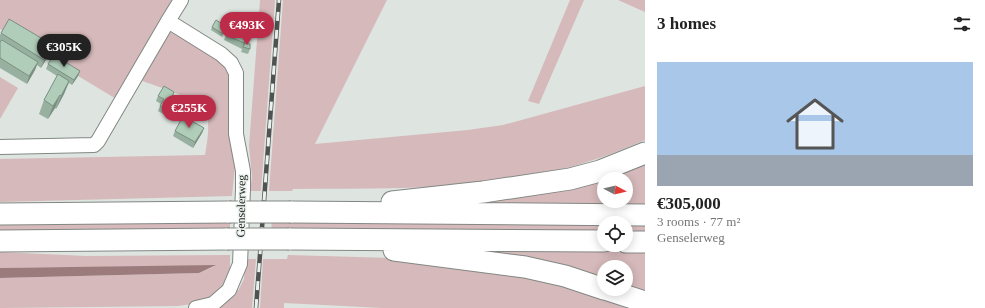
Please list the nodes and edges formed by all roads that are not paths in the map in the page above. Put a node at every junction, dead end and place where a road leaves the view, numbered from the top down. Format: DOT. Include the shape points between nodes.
graph roads {
  1 [pos="181,0"];
  2 [pos="168,22"];
  3 [pos="0,147"];
  4 [pos="645,153"];
  5 [pos="341,212"];
  6 [pos="0,214"];
  7 [pos="645,215"];
  8 [pos="336,239"];
  9 [pos="0,241"];
  10 [pos="597,241"];
  11 [pos="633,242"];
  12 [pos="645,242"];
  13 [pos="597,287"];
  14 [pos="626,296"];
  15 [pos="645,302"];
  16 [pos="196,308"];
  1 -- 2 [label="street"];
  2 -- 3 [label="street" via="94,145"];
  2 -- 16 [label="street, Genselerweg" via="221,54 231,63 236,73 236,134 243,171 240,264 229,290 213,304"];
  4 -- 5 [label="highway" via="600,171 570,179 483,192 406,199"];
  5 -- 6 [label="highway, bridge"];
  5 -- 7 [label="highway"];
  8 -- 9 [label="highway, bridge"];
  8 -- 10 [label="highway"];
  8 -- 13 [label="highway" via="409,253 525,267"];
  11 -- 12 [label="highway"];
  14 -- 15 [label="highway"];
}
